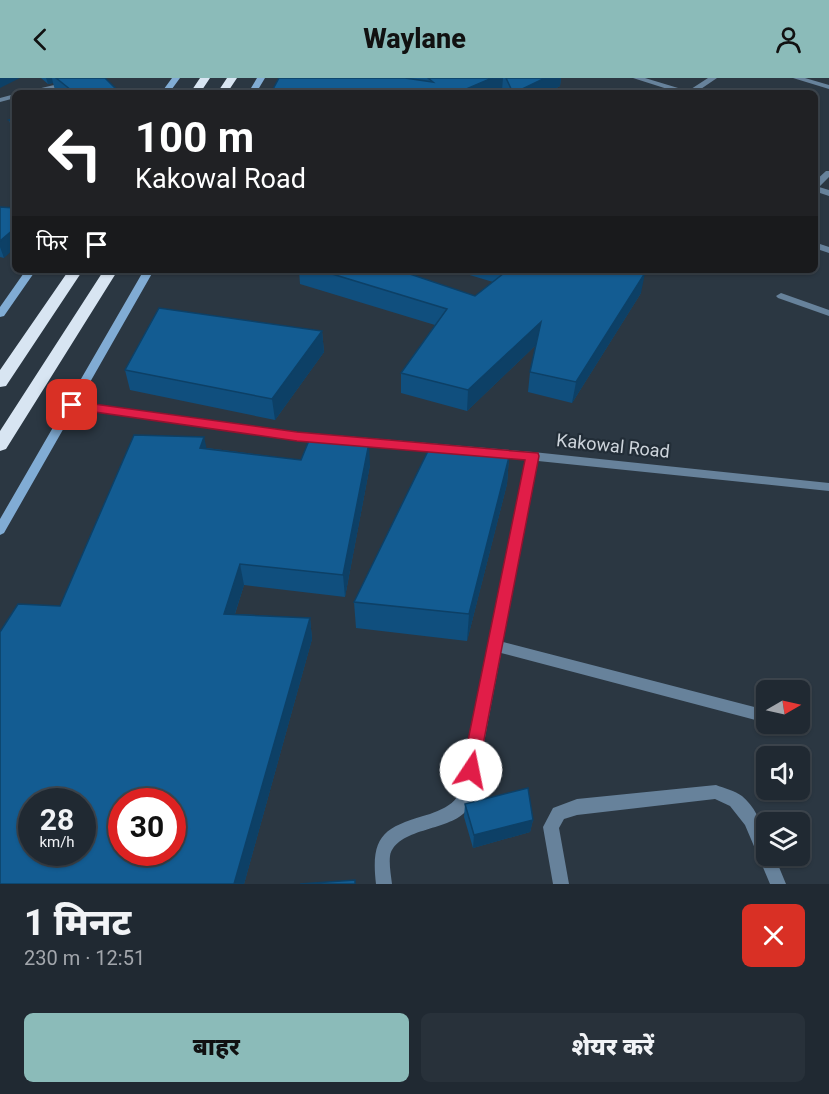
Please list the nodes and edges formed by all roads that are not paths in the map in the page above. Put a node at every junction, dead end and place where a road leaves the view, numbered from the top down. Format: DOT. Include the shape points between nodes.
graph roads {
  1 [pos="93,78"];
  2 [pos="637,78"];
  3 [pos="713,78"];
  4 [pos="797,78"];
  5 [pos="818,84"];
  6 [pos="829,87"];
  7 [pos="38,90"];
  8 [pos="679,90"];
  9 [pos="694,90"];
  10 [pos="811,90"];
  11 [pos="829,173"];
  12 [pos="818,184"];
  13 [pos="29,273"];
  14 [pos="74,273"];
  15 [pos="109,273"];
  16 [pos="147,273"];
  17 [pos="781,296"];
  18 [pos="829,313"];
  19 [pos="0,314"];
  20 [pos="0,382"];
  21 [pos="72,405"];
  22 [pos="0,445"];
  23 [pos="533,456"];
  24 [pos="829,487"];
  25 [pos="0,530"];
  26 [pos="495,646"];
  27 [pos="756,714"];
  28 [pos="384,884"];
  29 [pos="561,884"];
  30 [pos="778,884"];
  1 -- 7 [label="street"];
  2 -- 8 [label="street"];
  3 -- 9 [label="street"];
  4 -- 5 [label="street"];
  5 -- 6 [label="street"];
  5 -- 10 [label="street"];
  11 -- 12 [label="street"];
  13 -- 19 [label="street"];
  14 -- 20 [label="highway"];
  15 -- 22 [label="highway"];
  16 -- 21 [label="street"];
  17 -- 18 [label="street"];
  21 -- 23 [label="street, Kakowal Road" via="297,436"];
  21 -- 25 [label="street"];
  23 -- 24 [label="street, Kakowal Road"];
  23 -- 26 [label="street"];
  26 -- 27 [label="street"];
  26 -- 28 [label="street" via="467,790 459,807 390,839 382,855"];
  29 -- 30 [label="street" via="551,827 559,813 577,807 716,792 736,801 751,820"];
}
